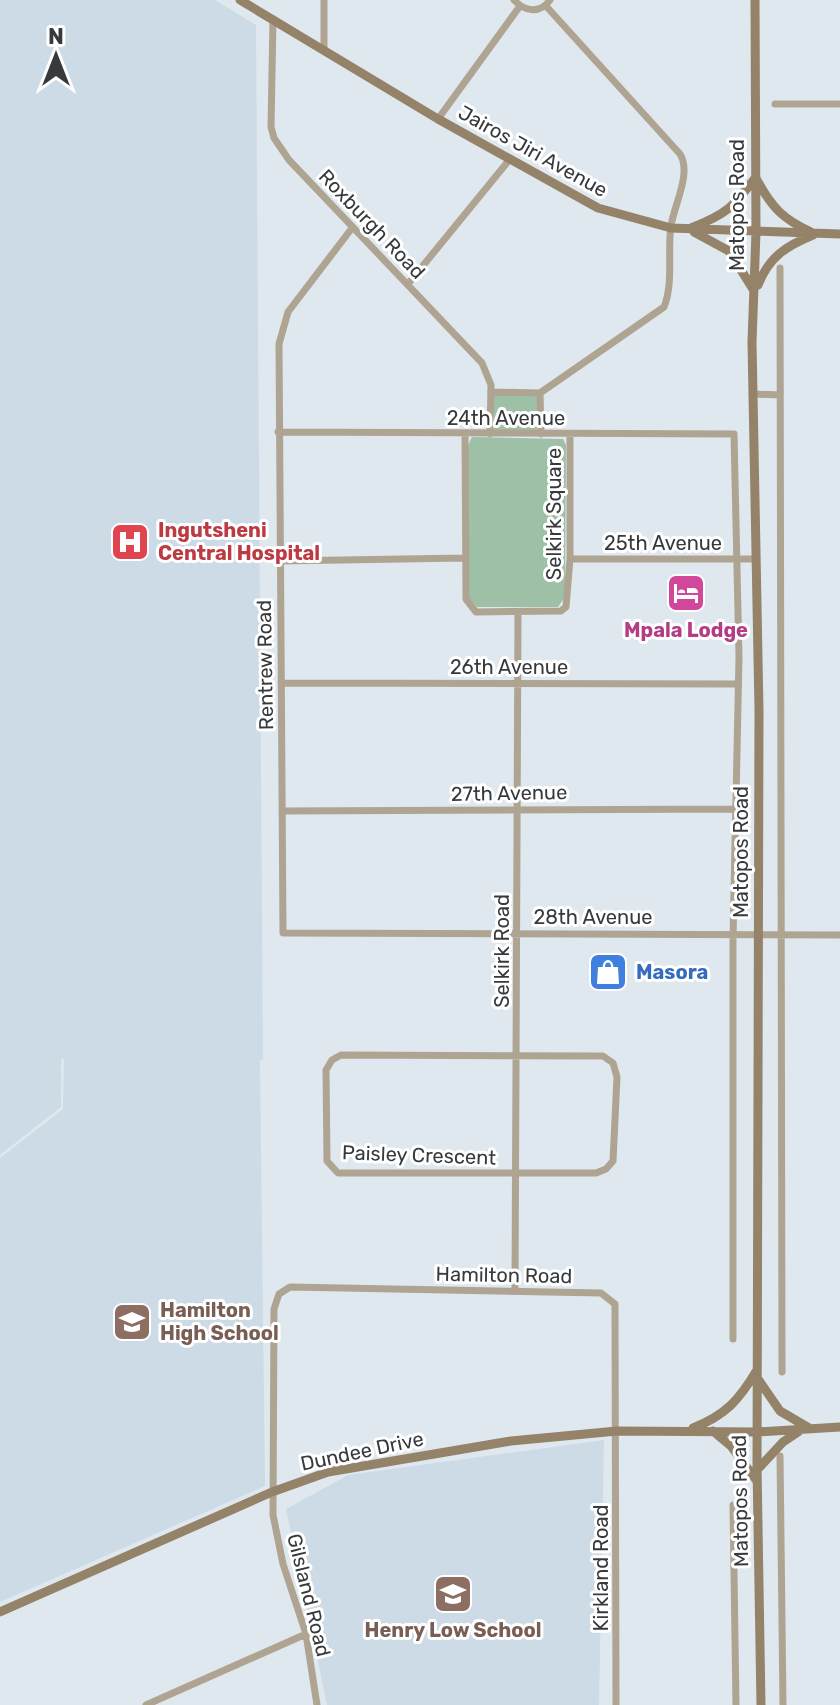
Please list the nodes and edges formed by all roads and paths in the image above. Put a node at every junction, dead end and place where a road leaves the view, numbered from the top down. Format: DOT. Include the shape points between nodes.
graph roads {
  1 [pos="240,0"];
  2 [pos="324,0"];
  3 [pos="755,0"];
  4 [pos="517,3"];
  5 [pos="548,3"];
  6 [pos="273,19"];
  7 [pos="324,50"];
  8 [pos="775,104"];
  9 [pos="840,104"];
  10 [pos="438,119"];
  11 [pos="510,159"];
  12 [pos="756,177"];
  13 [pos="352,228"];
  14 [pos="671,228"];
  15 [pos="688,229"];
  16 [pos="756,232"];
  17 [pos="816,234"];
  18 [pos="840,234"];
  19 [pos="780,268"];
  20 [pos="408,284"];
  21 [pos="755,292"];
  22 [pos="491,392"];
  23 [pos="540,393"];
  24 [pos="753,394"];
  25 [pos="780,395"];
  26 [pos="278,432"];
  27 [pos="465,433"];
  28 [pos="490,434"];
  29 [pos="541,434"];
  30 [pos="570,434"];
  31 [pos="464,558"];
  32 [pos="570,559"];
  33 [pos="737,559"];
  34 [pos="755,559"];
  35 [pos="280,561"];
  36 [pos="518,612"];
  37 [pos="281,683"];
  38 [pos="517,683"];
  39 [pos="738,684"];
  40 [pos="735,809"];
  41 [pos="516,810"];
  42 [pos="282,811"];
  43 [pos="283,933"];
  44 [pos="518,933"];
  45 [pos="734,933"];
  46 [pos="759,933"];
  47 [pos="782,934"];
  48 [pos="840,935"];
  49 [pos="517,1055"];
  50 [pos="516,1175"];
  51 [pos="515,1290"];
  52 [pos="274,1309"];
  53 [pos="733,1339"];
  54 [pos="782,1372"];
  55 [pos="758,1374"];
  56 [pos="840,1427"];
  57 [pos="686,1430"];
  58 [pos="801,1430"];
  59 [pos="812,1430"];
  60 [pos="617,1431"];
  61 [pos="713,1431"];
  62 [pos="757,1432"];
  63 [pos="780,1456"];
  64 [pos="757,1470"];
  65 [pos="757,1481"];
  66 [pos="272,1492"];
  67 [pos="733,1505"];
  68 [pos="0,1612"];
  69 [pos="306,1634"];
  70 [pos="146,1705"];
  71 [pos="317,1705"];
  72 [pos="616,1705"];
  73 [pos="736,1705"];
  74 [pos="761,1705"];
  75 [pos="783,1705"];
  1 -- 6 [label="main road, Jairos Jiri Avenue"];
  2 -- 7 [label="street"];
  3 -- 12 [label="main road, Matopos Road"];
  4 -- 5 [label="street" via="533,10"];
  4 -- 10 [label="street"];
  5 -- 14 [label="street" via="684,159"];
  6 -- 7 [label="main road, Jairos Jiri Avenue"];
  6 -- 13 [label="street, Roxburgh Road" via="274,138"];
  7 -- 10 [label="main road, Jairos Jiri Avenue"];
  8 -- 9 [label="street"];
  10 -- 11 [label="main road, Jairos Jiri Avenue"];
  11 -- 14 [label="main road, Jairos Jiri Avenue" via="598,208"];
  11 -- 20 [label="street"];
  12 -- 15 [label="main road" via="732,208"];
  12 -- 16 [label="main road, Matopos Road"];
  12 -- 17 [label="main road" via="786,220"];
  13 -- 20 [label="street, Roxburgh Road"];
  13 -- 26 [label="street, Rentrew Road" via="284,322"];
  14 -- 15 [label="main road, Jairos Jiri Avenue"];
  14 -- 23 [label="street" via="664,307"];
  15 -- 16 [label="main road, Jairos Jiri Avenue"];
  15 -- 21 [label="main road" via="729,251"];
  16 -- 17 [label="main road, Jairos Jiri Avenue"];
  16 -- 21 [label="main road, Matopos Road"];
  17 -- 18 [label="main road, Jairos Jiri Avenue"];
  17 -- 21 [label="main road" via="779,251"];
  19 -- 25 [label="street"];
  20 -- 22 [label="street, Roxburgh Road" via="482,363"];
  21 -- 24 [label="main road, Matopos Road"];
  22 -- 23 [label="street"];
  22 -- 28 [label="street, Roxburgh Road"];
  23 -- 29 [label="street"];
  24 -- 25 [label="street"];
  24 -- 34 [label="main road, Matopos Road"];
  25 -- 47 [label="street"];
  26 -- 27 [label="street, 24th Avenue"];
  26 -- 35 [label="street, Rentrew Road"];
  27 -- 28 [label="street, 24th Avenue"];
  27 -- 31 [label="street, Selkirk Square"];
  28 -- 29 [label="street, 24th Avenue"];
  29 -- 30 [label="street, 24th Avenue"];
  30 -- 32 [label="street, Selkirk Square"];
  30 -- 33 [label="street, 24th Avenue" via="734,434"];
  31 -- 35 [label="street"];
  31 -- 36 [label="street, Selkirk Square" via="470,606 476,612"];
  32 -- 33 [label="street, 25th Avenue"];
  32 -- 36 [label="street, Selkirk Square" via="565,609"];
  33 -- 34 [label="street, 25th Avenue"];
  33 -- 39 [label="street"];
  34 -- 46 [label="main road, Matopos Road"];
  35 -- 37 [label="street, Rentrew Road"];
  36 -- 38 [label="street, Selkirk Road"];
  37 -- 38 [label="street, 26th Avenue"];
  37 -- 42 [label="street, Rentrew Road"];
  38 -- 39 [label="street, 26th Avenue"];
  38 -- 41 [label="street, Selkirk Road"];
  39 -- 40 [label="street"];
  40 -- 41 [label="street, 27th Avenue"];
  40 -- 45 [label="street"];
  41 -- 42 [label="street, 27th Avenue"];
  41 -- 44 [label="street, Selkirk Road"];
  42 -- 43 [label="street, Rentrew Road"];
  43 -- 44 [label="street, 28th Avenue"];
  44 -- 45 [label="street, 28th Avenue"];
  44 -- 49 [label="street, Selkirk Road"];
  45 -- 46 [label="street, 28th Avenue"];
  45 -- 53 [label="street"];
  46 -- 47 [label="street, 28th Avenue"];
  46 -- 55 [label="main road, Matopos Road"];
  47 -- 48 [label="street, 28th Avenue"];
  47 -- 54 [label="street"];
  49 -- 50 [label="street, Selkirk Road"];
  49 -- 50 [label="street, Paisley Crescent" via="603,1056 613,1063 617,1077 611,1165 596,1173"];
  49 -- 50 [label="street, Paisley Crescent" via="341,1055 326,1070 327,1161 338,1173"];
  50 -- 51 [label="street, Selkirk Road"];
  51 -- 52 [label="street, Hamilton Road" via="290,1287 279,1294"];
  51 -- 60 [label="street, Hamilton Road" via="601,1293 615,1304"];
  52 -- 66 [label="street, Gilsland Road"];
  55 -- 57 [label="main road" via="733,1404"];
  55 -- 59 [label="main road" via="780,1411"];
  55 -- 62 [label="main road, Matopos Road"];
  56 -- 59 [label="main road, Dundee Drive"];
  57 -- 60 [label="main road, Dundee Drive"];
  57 -- 61 [label="main road, Dundee Drive"];
  58 -- 59 [label="main road, Dundee Drive"];
  58 -- 62 [label="main road, Dundee Drive"];
  58 -- 64 [label="main road"];
  60 -- 66 [label="main road, Dundee Drive" via="511,1441 373,1464 328,1472"];
  60 -- 72 [label="street, Kirkland Road"];
  61 -- 62 [label="main road, Dundee Drive"];
  61 -- 65 [label="main road"];
  62 -- 64 [label="main road, Matopos Road"];
  63 -- 75 [label="street"];
  64 -- 65 [label="main road, Matopos Road"];
  65 -- 74 [label="main road, Matopos Road"];
  66 -- 68 [label="main road, Dundee Drive"];
  66 -- 69 [label="street, Gilsland Road" via="283,1564"];
  67 -- 73 [label="street"];
  69 -- 70 [label="street"];
  69 -- 71 [label="street, Gilsland Road"];
}
